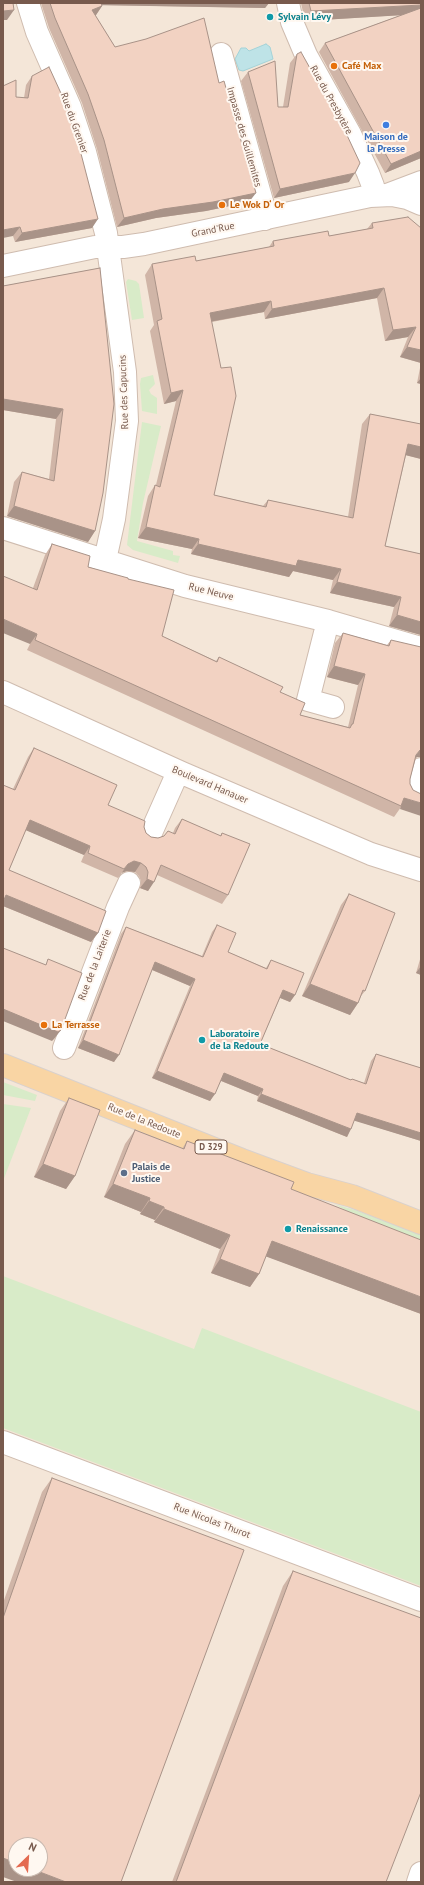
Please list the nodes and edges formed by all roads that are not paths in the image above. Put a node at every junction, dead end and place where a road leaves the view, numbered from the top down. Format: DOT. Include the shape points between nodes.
graph roads {
  1 [pos="28,3"];
  2 [pos="288,3"];
  3 [pos="221,54"];
  4 [pos="421,180"];
  5 [pos="378,196"];
  6 [pos="421,204"];
  7 [pos="265,219"];
  8 [pos="108,247"];
  9 [pos="3,266"];
  10 [pos="3,528"];
  11 [pos="104,560"];
  12 [pos="328,621"];
  13 [pos="421,648"];
  14 [pos="3,692"];
  15 [pos="334,707"];
  16 [pos="421,769"];
  17 [pos="178,772"];
  18 [pos="415,792"];
  19 [pos="150,835"];
  20 [pos="421,870"];
  21 [pos="128,883"];
  22 [pos="64,1048"];
  23 [pos="3,1065"];
  24 [pos="421,1223"];
  25 [pos="3,1442"];
  26 [pos="421,1600"];
  27 [pos="421,1873"];
  28 [pos="418,1882"];
  1 -- 8 [label="street, Rue du Grenier" via="37,32 70,107 85,152"];
  2 -- 5 [label="street, Rue du Presbytère" via="292,22 306,55 350,134"];
  3 -- 7 [label="street, Impasse des Guillemites"];
  4 -- 5 [label="street, Grand'Rue"];
  5 -- 6 [label="street" via="402,197"];
  5 -- 7 [label="street, Grand'Rue"];
  7 -- 8 [label="street, Grand'Rue" via="144,244"];
  8 -- 9 [label="street, Grand'Rue" via="96,247"];
  8 -- 11 [label="street, Rue des Capucins" via="125,372 127,421 114,519"];
  10 -- 11 [label="street, Rue Neuve"];
  11 -- 12 [label="street, Rue Neuve" via="185,586"];
  12 -- 13 [label="street, Rue Neuve"];
  12 -- 15 [label="street" via="308,700"];
  14 -- 17 [label="street, Boulevard Hanauer"];
  16 -- 18 [label="street"];
  17 -- 19 [label="street"];
  17 -- 20 [label="street, Boulevard Hanauer" via="371,854"];
  21 -- 22 [label="street, Rue de la Laiterie"];
  23 -- 24 [label="main road, Rue de la Redoute / D 329" via="256,1165 307,1184 352,1196"];
  25 -- 26 [label="street, Rue Nicolas Thurot"];
  27 -- 28 [label="street"];
}
